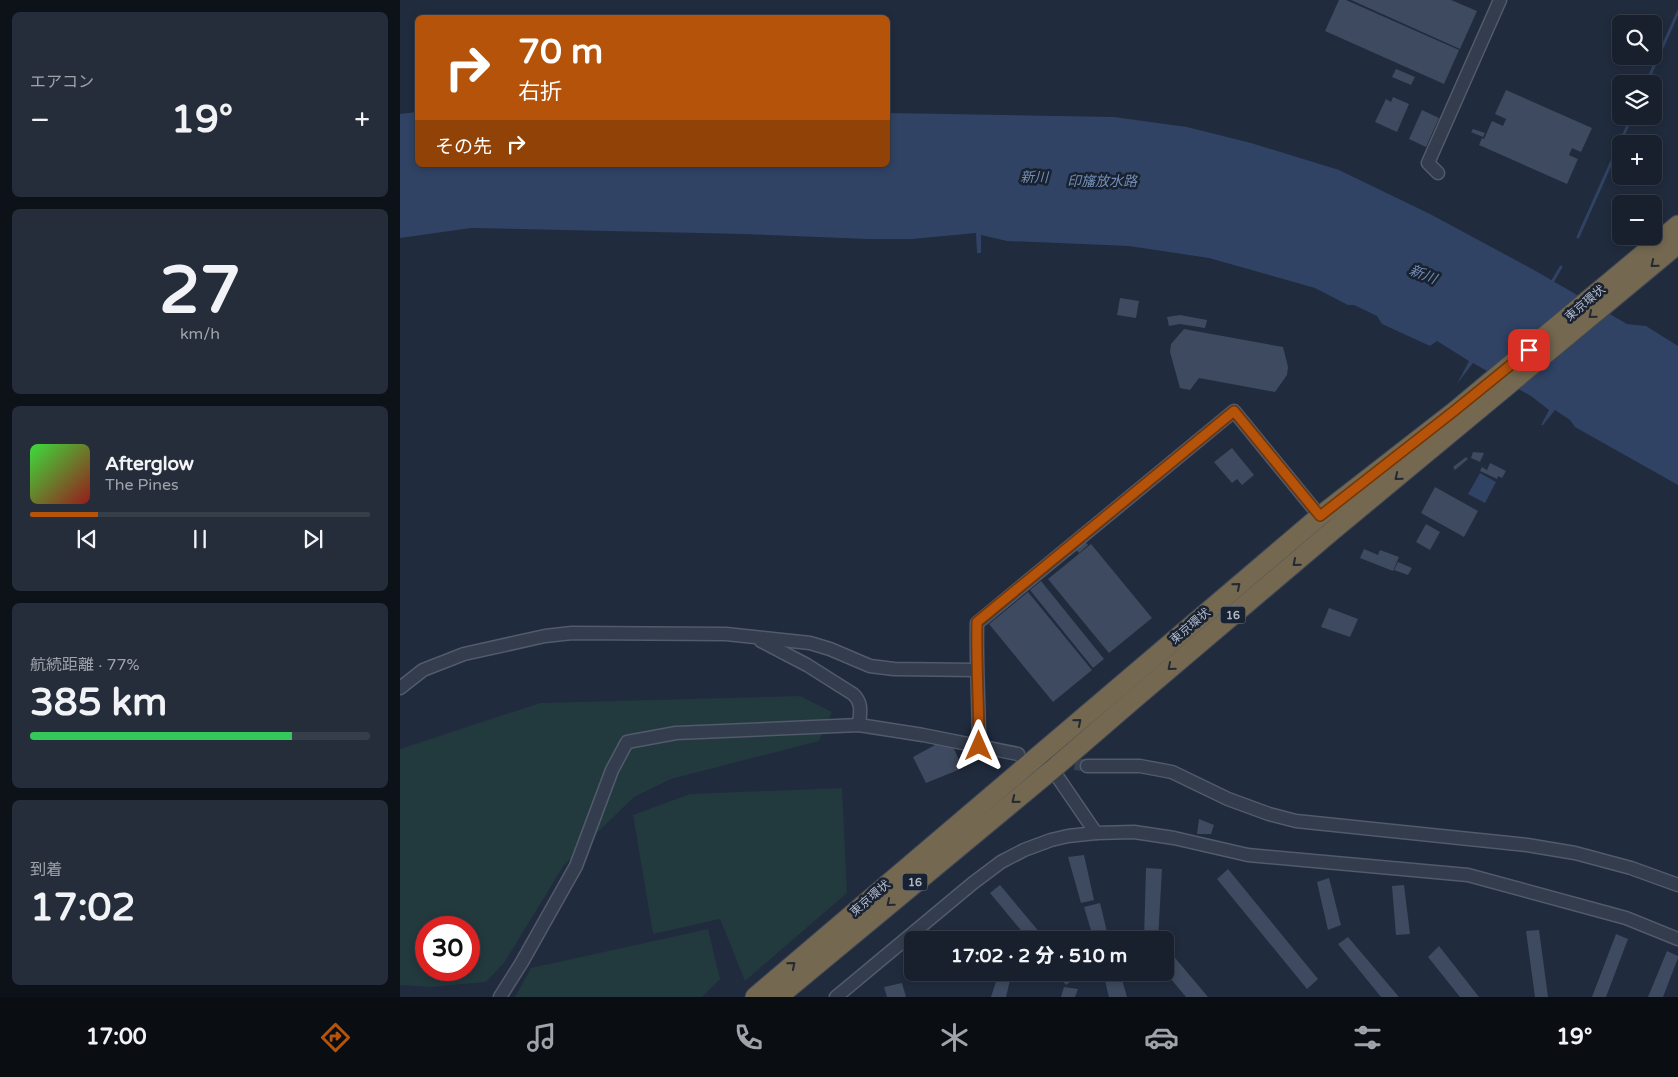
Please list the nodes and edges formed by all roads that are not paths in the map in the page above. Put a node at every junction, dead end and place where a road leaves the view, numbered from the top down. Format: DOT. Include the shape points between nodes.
graph roads {
  1 [pos="1500,0"];
  2 [pos="1438,173"];
  3 [pos="1678,225"];
  4 [pos="1678,244"];
  5 [pos="1624,280"];
  6 [pos="1461,416"];
  7 [pos="1320,516"];
  8 [pos="1332,531"];
  9 [pos="750,637"];
  10 [pos="976,670"];
  11 [pos="400,688"];
  12 [pos="859,725"];
  13 [pos="979,746"];
  14 [pos="1018,754"];
  15 [pos="1040,754"];
  16 [pos="1087,766"];
  17 [pos="1053,769"];
  18 [pos="1096,832"];
  19 [pos="1678,885"];
  20 [pos="1678,940"];
  21 [pos="500,997"];
  22 [pos="755,997"];
  23 [pos="778,997"];
  24 [pos="836,997"];
  1 -- 2 [label="street" via="1428,162"];
  3 -- 5 [label="highway, 東京環状 / 16"];
  4 -- 5 [label="highway, 東京環状 / 16, one-way"];
  5 -- 6 [label="highway, 東京環状 / 16"];
  6 -- 7 [label="highway, 東京環状 / 16"];
  6 -- 8 [label="highway, 東京環状 / 16, one-way"];
  7 -- 8 [label="street"];
  7 -- 10 [label="street" via="1234,411 977,622"];
  15 -- 7 [label="highway, 東京環状 / 16, one-way"];
  8 -- 17 [label="highway, 東京環状 / 16, one-way"];
  9 -- 10 [label="street" via="810,643 870,666"];
  9 -- 11 [label="street" via="634,632 545,636 440,662 423,670"];
  9 -- 12 [label="street" via="808,665 853,694 860,705"];
  10 -- 13 [label="street" via="979,682"];
  12 -- 13 [label="street"];
  12 -- 21 [label="street" via="676,733 626,742 612,770 576,866"];
  13 -- 14 [label="street"];
  15 -- 17 [label="street"];
  22 -- 15 [label="highway, 東京環状 / 16, one-way"];
  16 -- 19 [label="street" via="1140,766 1172,772 1228,799 1296,821 1565,851 1631,868"];
  17 -- 18 [label="street"];
  17 -- 23 [label="highway, 東京環状 / 16, one-way"];
  18 -- 20 [label="street" via="1134,832 1174,838 1248,855 1468,875 1626,918"];
  18 -- 24 [label="street" via="1051,840 1001,862"];
}
